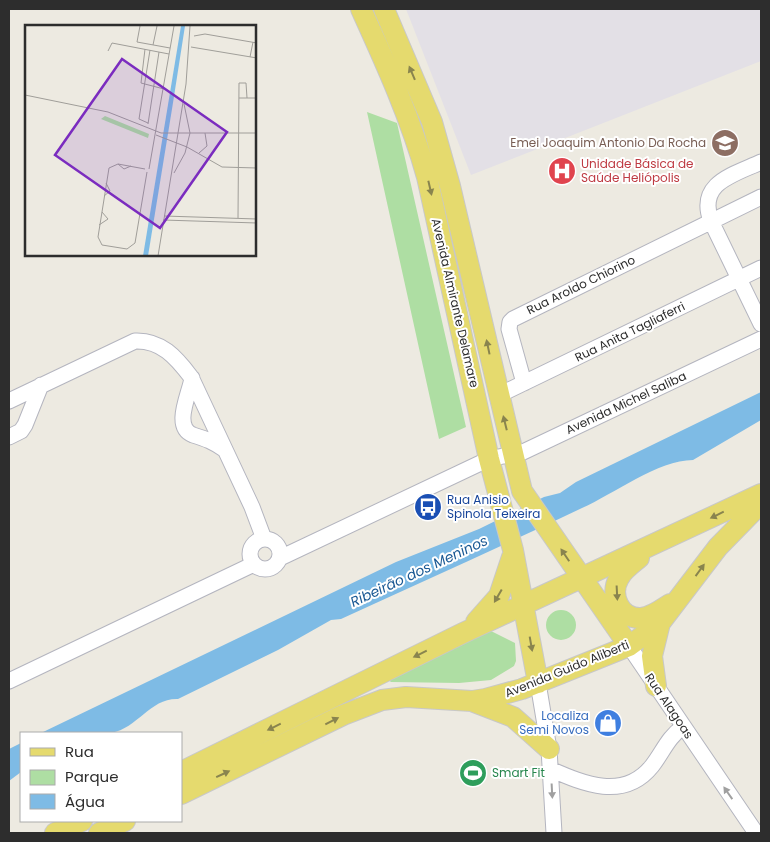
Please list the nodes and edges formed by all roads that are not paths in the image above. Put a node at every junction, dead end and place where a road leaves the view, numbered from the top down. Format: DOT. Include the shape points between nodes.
graph roads {
  1 [pos="361,9"];
  2 [pos="384,9"];
  3 [pos="401,100"];
  4 [pos="761,162"];
  5 [pos="450,186"];
  6 [pos="761,197"];
  7 [pos="711,221"];
  8 [pos="761,268"];
  9 [pos="739,279"];
  10 [pos="761,324"];
  11 [pos="761,339"];
  12 [pos="192,378"];
  13 [pos="524,383"];
  14 [pos="41,385"];
  15 [pos="499,395"];
  16 [pos="9,401"];
  17 [pos="9,437"];
  18 [pos="226,451"];
  19 [pos="514,455"];
  20 [pos="489,459"];
  21 [pos="761,494"];
  22 [pos="761,503"];
  23 [pos="264,539"];
  24 [pos="656,545"];
  25 [pos="513,549"];
  26 [pos="280,558"];
  27 [pos="254,564"];
  28 [pos="582,578"];
  29 [pos="684,594"];
  30 [pos="524,605"];
  31 [pos="610,618"];
  32 [pos="660,623"];
  33 [pos="463,633"];
  34 [pos="629,646"];
  35 [pos="587,663"];
  36 [pos="9,681"];
  37 [pos="538,683"];
  38 [pos="656,686"];
  39 [pos="472,701"];
  40 [pos="683,726"];
  41 [pos="550,759"];
  42 [pos="182,772"];
  43 [pos="182,794"];
  44 [pos="80,822"];
  45 [pos="86,822"];
  46 [pos="123,822"];
  47 [pos="57,833"];
  48 [pos="92,833"];
  49 [pos="99,833"];
  50 [pos="554,833"];
  51 [pos="756,833"];
  1 -- 3 [label="main road, Avenida Almirante Delamare"];
  5 -- 2 [label="main road, Avenida Almirante Delamare, one-way" via="432,122"];
  3 -- 5 [label="main road" via="406,94 413,98 436,165"];
  3 -- 20 [label="main road, Avenida Almirante Delamare, one-way" via="427,177"];
  4 -- 7 [label="street" via="713,188 706,203"];
  15 -- 5 [label="main road, Avenida Almirante Delamare, one-way"];
  6 -- 7 [label="street, Rua Aroldo Chiorino"];
  7 -- 9 [label="street"];
  7 -- 13 [label="street, Rua Aroldo Chiorino" via="513,319 509,329"];
  8 -- 9 [label="street, Rua Anita Tagliaferri"];
  9 -- 10 [label="street"];
  9 -- 13 [label="street, Rua Anita Tagliaferri"];
  11 -- 19 [label="street, Avenida Michel Saliba"];
  12 -- 14 [label="street" via="178,359 156,343 135,341"];
  12 -- 18 [label="street"];
  12 -- 18 [label="street" via="182,419 186,428"];
  13 -- 15 [label="street, Rua Anita Tagliaferri"];
  14 -- 16 [label="street"];
  14 -- 17 [label="street" via="25,425"];
  19 -- 15 [label="main road, Avenida Almirante Delamare, one-way"];
  18 -- 23 [label="street"];
  19 -- 20 [label="street, Avenida Michel Saliba"];
  28 -- 19 [label="main road, Avenida Almirante Delamare, one-way" via="522,491"];
  20 -- 25 [label="main road, Avenida Almirante Delamare"];
  20 -- 26 [label="street, Avenida Michel Saliba"];
  21 -- 24 [label="main road, one-way"];
  29 -- 22 [label="main road, Avenida Guido Aliberti, one-way" via="718,547"];
  23 -- 26 [label="street" via="277,545"];
  23 -- 27 [label="street" via="255,542 250,550"];
  24 -- 28 [label="main road"];
  24 -- 29 [label="main road, one-way" via="620,575 615,592 619,606 629,615 643,618"];
  25 -- 30 [label="main road, Avenida Almirante Delamare"];
  25 -- 33 [label="main road, one-way" via="499,596 487,612"];
  26 -- 27 [label="street" via="268,569"];
  27 -- 36 [label="street"];
  28 -- 30 [label="main road"];
  28 -- 31 [label="main road, Rua Alagoas"];
  29 -- 32 [label="main road, Avenida Guido Aliberti"];
  30 -- 33 [label="main road"];
  30 -- 37 [label="main road, Avenida Almirante Delamare, one-way"];
  31 -- 34 [label="main road, Rua Alagoas"];
  31 -- 35 [label="main road" via="605,644"];
  32 -- 34 [label="main road, Avenida Guido Aliberti"];
  32 -- 38 [label="main road" via="652,652"];
  33 -- 42 [label="main road, one-way"];
  34 -- 35 [label="main road, Avenida Guido Aliberti"];
  34 -- 38 [label="street, Rua Alagoas"];
  35 -- 37 [label="main road, Avenida Guido Aliberti"];
  37 -- 39 [label="main road, Avenida Guido Aliberti" via="500,696"];
  37 -- 41 [label="street"];
  38 -- 40 [label="street, Rua Alagoas"];
  39 -- 41 [label="main road" via="513,717"];
  43 -- 39 [label="main road, Avenida Guido Aliberti, one-way" via="343,715 382,700 406,697"];
  40 -- 41 [label="street" via="672,736 649,770 624,785 597,787 581,783"];
  51 -- 40 [label="street, Rua Alagoas, one-way"];
  41 -- 50 [label="street, one-way"];
  44 -- 47 [label="main road"];
  45 -- 48 [label="main road"];
  46 -- 49 [label="main road"];
}
